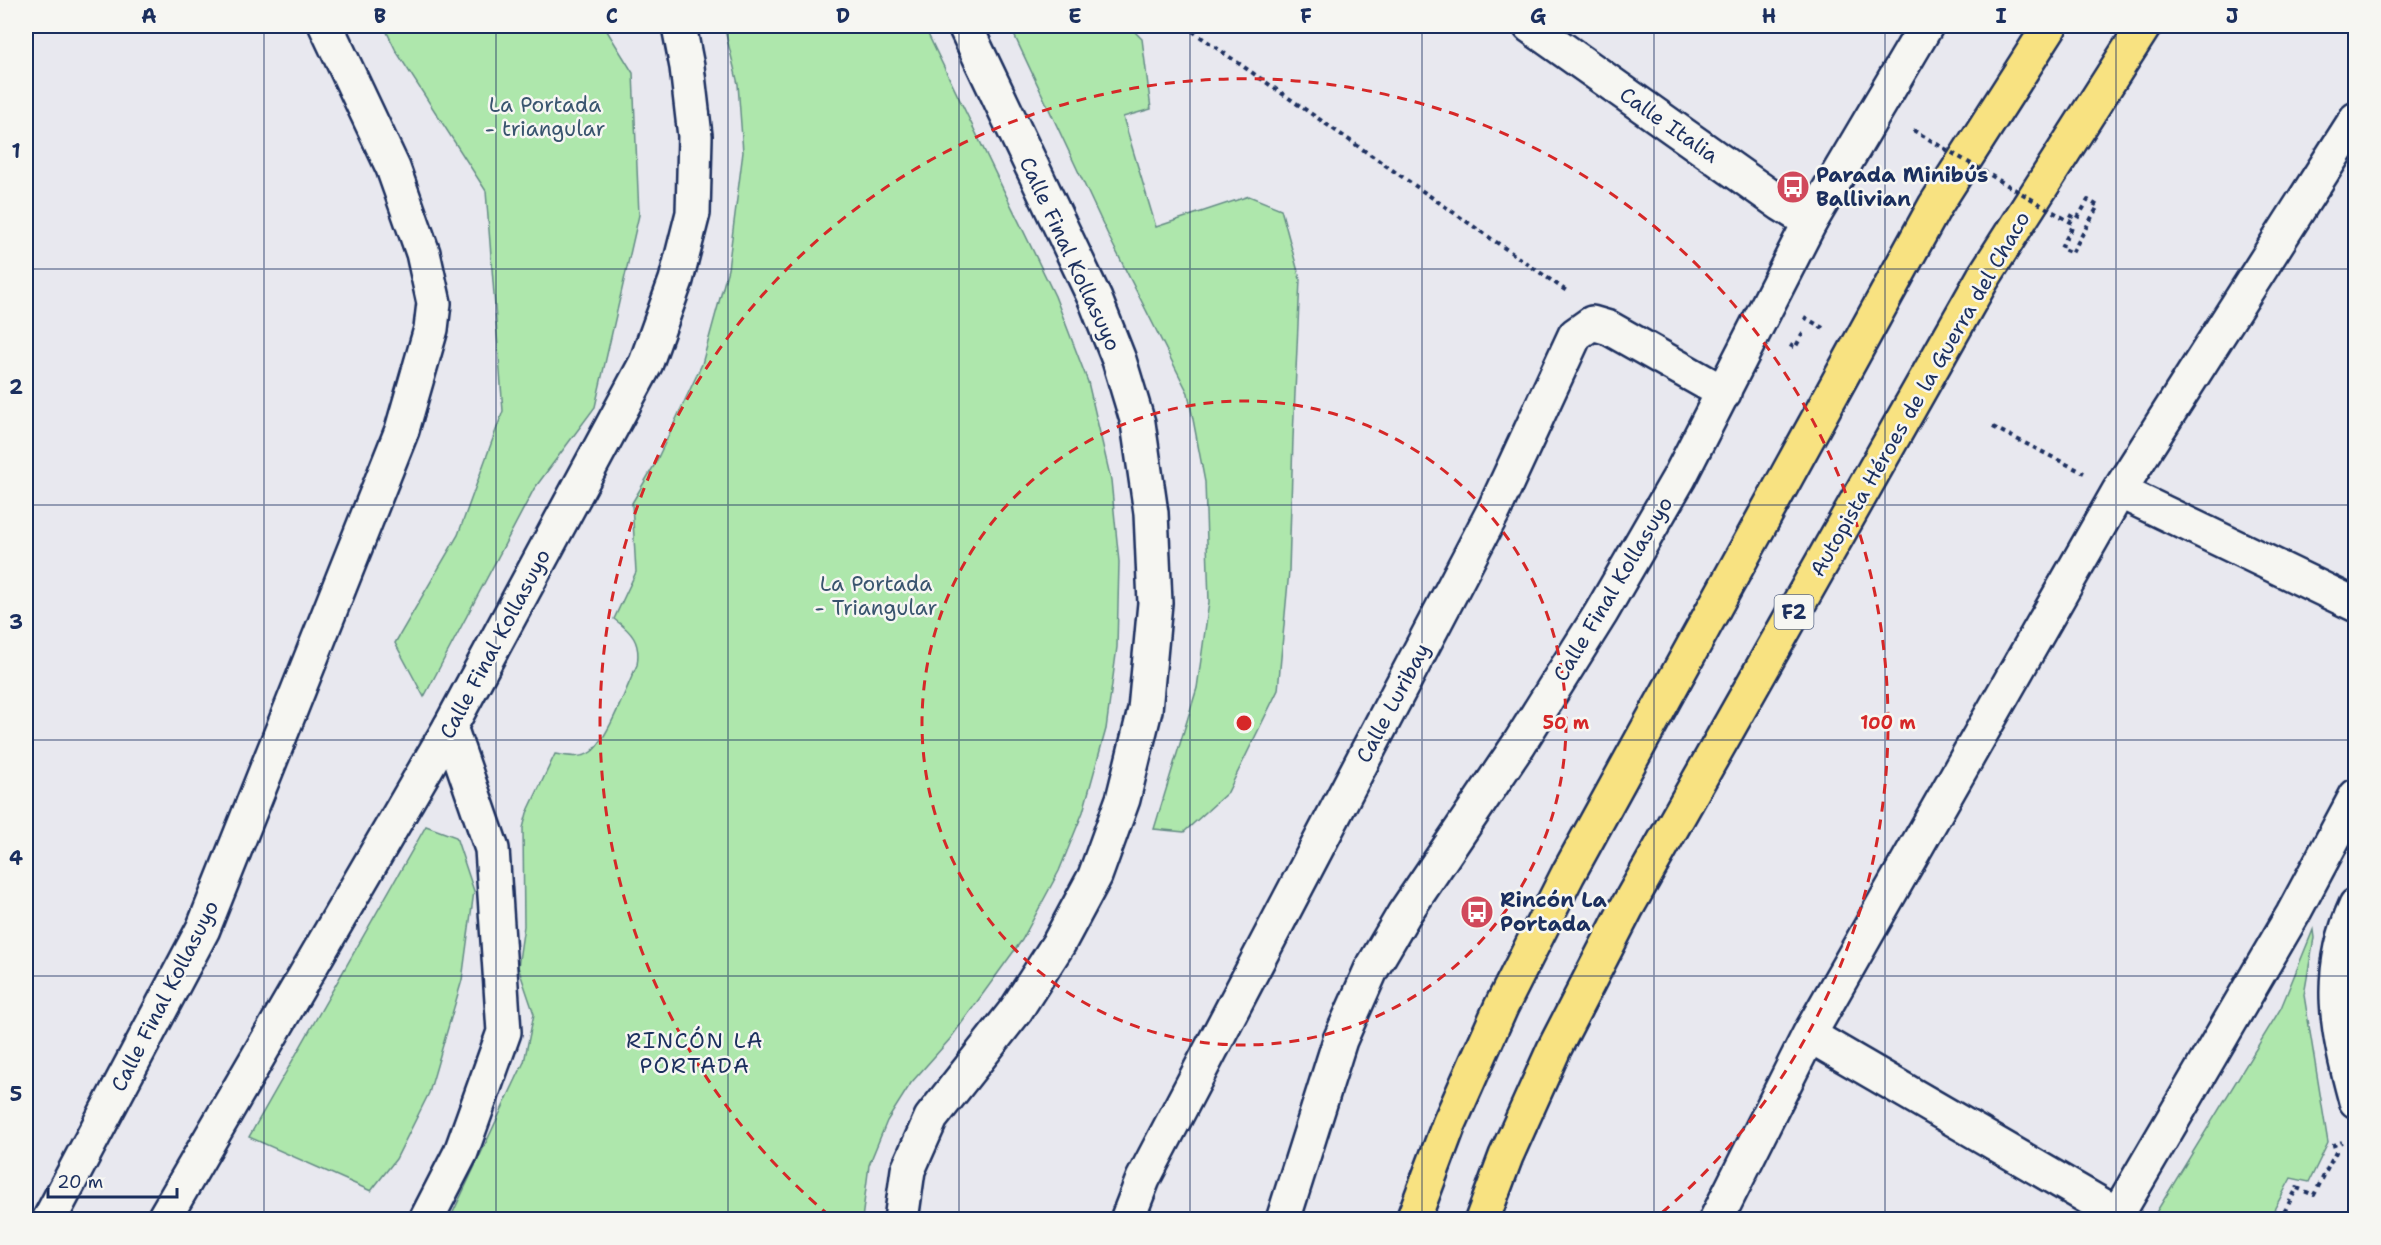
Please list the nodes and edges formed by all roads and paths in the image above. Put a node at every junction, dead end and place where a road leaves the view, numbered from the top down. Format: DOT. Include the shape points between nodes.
graph roads {
  1 [pos="326,26"];
  2 [pos="679,26"];
  3 [pos="965,26"];
  4 [pos="1185,26"];
  5 [pos="1530,26"];
  6 [pos="1926,26"];
  7 [pos="2050,26"];
  8 [pos="2144,26"];
  9 [pos="2355,119"];
  10 [pos="1913,130"];
  11 [pos="2077,219"];
  12 [pos="1810,222"];
  13 [pos="1799,315"];
  14 [pos="1592,323"];
  15 [pos="1824,329"];
  16 [pos="1724,393"];
  17 [pos="1993,427"];
  18 [pos="2120,491"];
  19 [pos="2355,605"];
  20 [pos="450,727"];
  21 [pos="2355,796"];
  22 [pos="2355,905"];
  23 [pos="2340,953"];
  24 [pos="2355,998"];
  25 [pos="1809,1035"];
  26 [pos="2355,1101"];
  27 [pos="2342,1142"];
  28 [pos="2115,1217"];
  29 [pos="49,1220"];
  30 [pos="163,1220"];
  31 [pos="426,1220"];
  32 [pos="901,1220"];
  33 [pos="1127,1220"];
  34 [pos="1283,1220"];
  35 [pos="1413,1220"];
  36 [pos="1482,1220"];
  37 [pos="1716,1220"];
  38 [pos="2280,1220"];
  1 -- 29 [label="street, Calle Final Kollasuyo" via="393,168 423,253 434,303 431,329 402,430 203,929"];
  2 -- 20 [label="street, Calle Final Kollasuyo" via="695,136 693,213 676,280 646,363"];
  3 -- 32 [label="street, Calle Final Kollasuyo" via="1095,299 1119,360 1138,423 1151,513 1155,603 1145,710 1123,799 1095,876 1059,943 1016,1010 931,1118 909,1170"];
  4 -- 14 [label="path" via="1577,299"];
  5 -- 12 [label="street, Calle Italia"];
  6 -- 12 [label="street, Calle Final Kollasuyo"];
  7 -- 35 [label="highway" via="1935,206 1568,874 1501,1007 1449,1124"];
  8 -- 36 [label="highway, Autopista Héroes de la Guerra del Chaco / F2" via="1983,278 1626,909 1550,1059"];
  9 -- 18 [label="street"];
  10 -- 11 [label="path, bridge" via="2074,224 2061,248 2072,253 2098,206 2088,200"];
  12 -- 16 [label="street, Calle Final Kollasuyo"];
  13 -- 15 [label="path"];
  14 -- 16 [label="street" via="1609,328"];
  14 -- 33 [label="street, Calle Luribay" via="1575,335 1494,510 1143,1179"];
  16 -- 34 [label="street, Calle Final Kollasuyo" via="1601,613 1371,970 1340,1040"];
  17 -- 18 [label="path"];
  18 -- 19 [label="street"];
  18 -- 25 [label="street"];
  20 -- 30 [label="street, Calle Final Kollasuyo"];
  20 -- 31 [label="street" via="492,849 504,1032 461,1152"];
  21 -- 28 [label="street" via="2293,914"];
  22 -- 23 [label="street"];
  23 -- 24 [label="street" via="2345,979"];
  23 -- 26 [label="street" via="2336,994 2341,1045"];
  25 -- 28 [label="street"];
  25 -- 37 [label="street"];
  27 -- 38 [label="path" via="2334,1145 2336,1152 2314,1195 2297,1188"];
}
